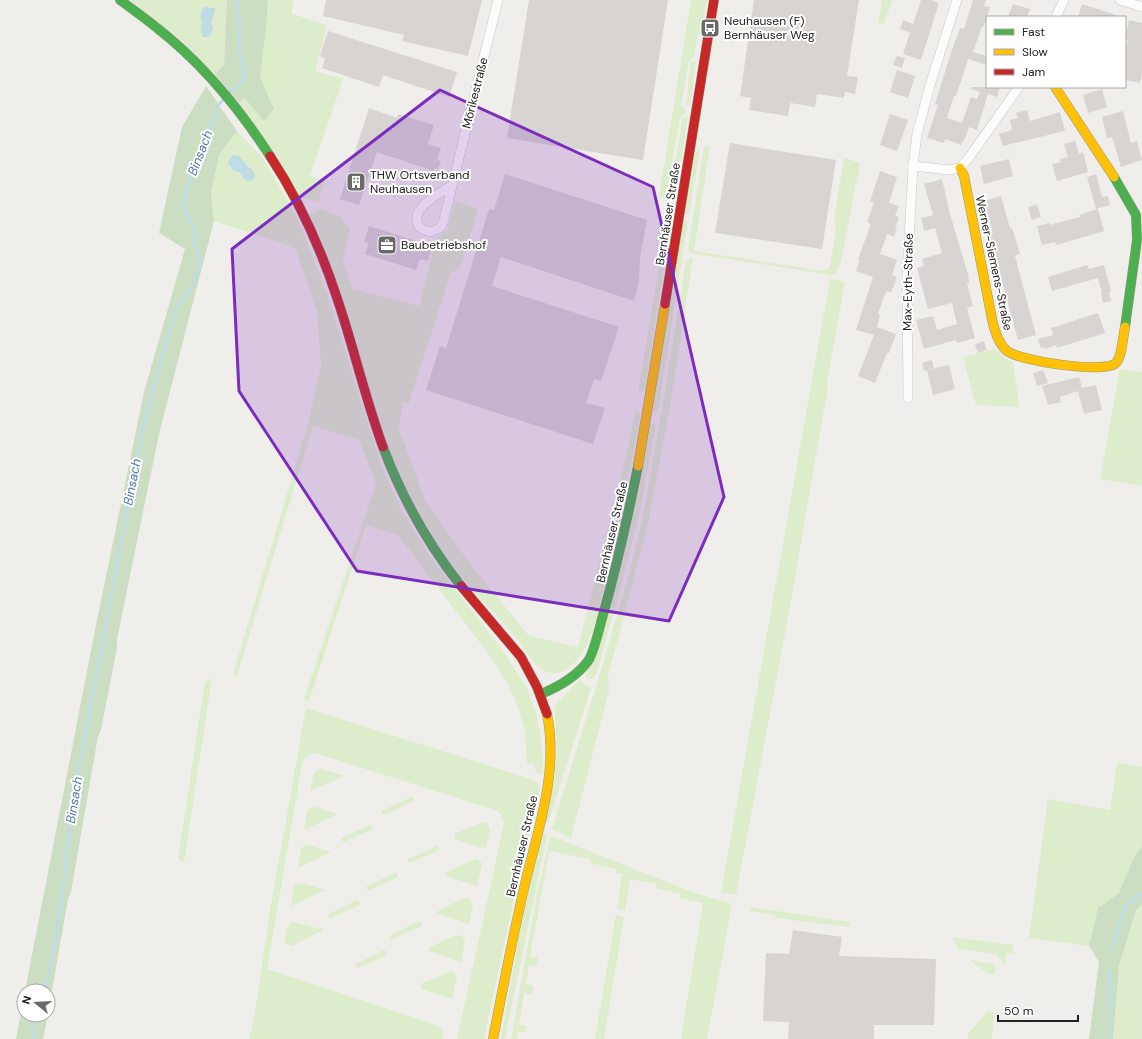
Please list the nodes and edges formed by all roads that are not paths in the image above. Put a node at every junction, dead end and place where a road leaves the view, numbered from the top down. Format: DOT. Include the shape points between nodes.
graph roads {
  1 [pos="120,0"];
  2 [pos="498,0"];
  3 [pos="714,0"];
  4 [pos="957,0"];
  5 [pos="1064,0"];
  6 [pos="1120,0"];
  7 [pos="1142,7"];
  8 [pos="1056,16"];
  9 [pos="1019,88"];
  10 [pos="1056,88"];
  11 [pos="913,166"];
  12 [pos="960,168"];
  13 [pos="452,185"];
  14 [pos="908,398"];
  15 [pos="541,694"];
  16 [pos="494,1039"];
  1 -- 15 [label="street" via="181,48 215,84 237,108 282,174 317,242 337,295 381,442 411,511 443,562 521,657"];
  2 -- 13 [label="street, Mörikestraße"];
  3 -- 15 [label="street, Bernhäuser Straße" via="640,458 617,565 589,660 577,673 552,690"];
  4 -- 11 [label="street, Max-Eyth-Straße" via="917,134"];
  5 -- 8 [label="street"];
  6 -- 7 [label="street"];
  9 -- 12 [label="street"];
  10 -- 12 [label="street, Werner-Siemens-Straße" via="1122,189 1136,215 1137,240 1122,345 1115,364 1094,367 1030,360 1009,352 999,342 993,324 964,176"];
  11 -- 12 [label="street" via="949,170"];
  11 -- 14 [label="street, Max-Eyth-Straße" via="907,276"];
  13 -- 13 [label="street, Mörikestraße" via="420,208 417,218 420,228 431,232 440,228"];
  15 -- 16 [label="street, Bernhäuser Straße" via="550,732 550,781 527,875"];
}
